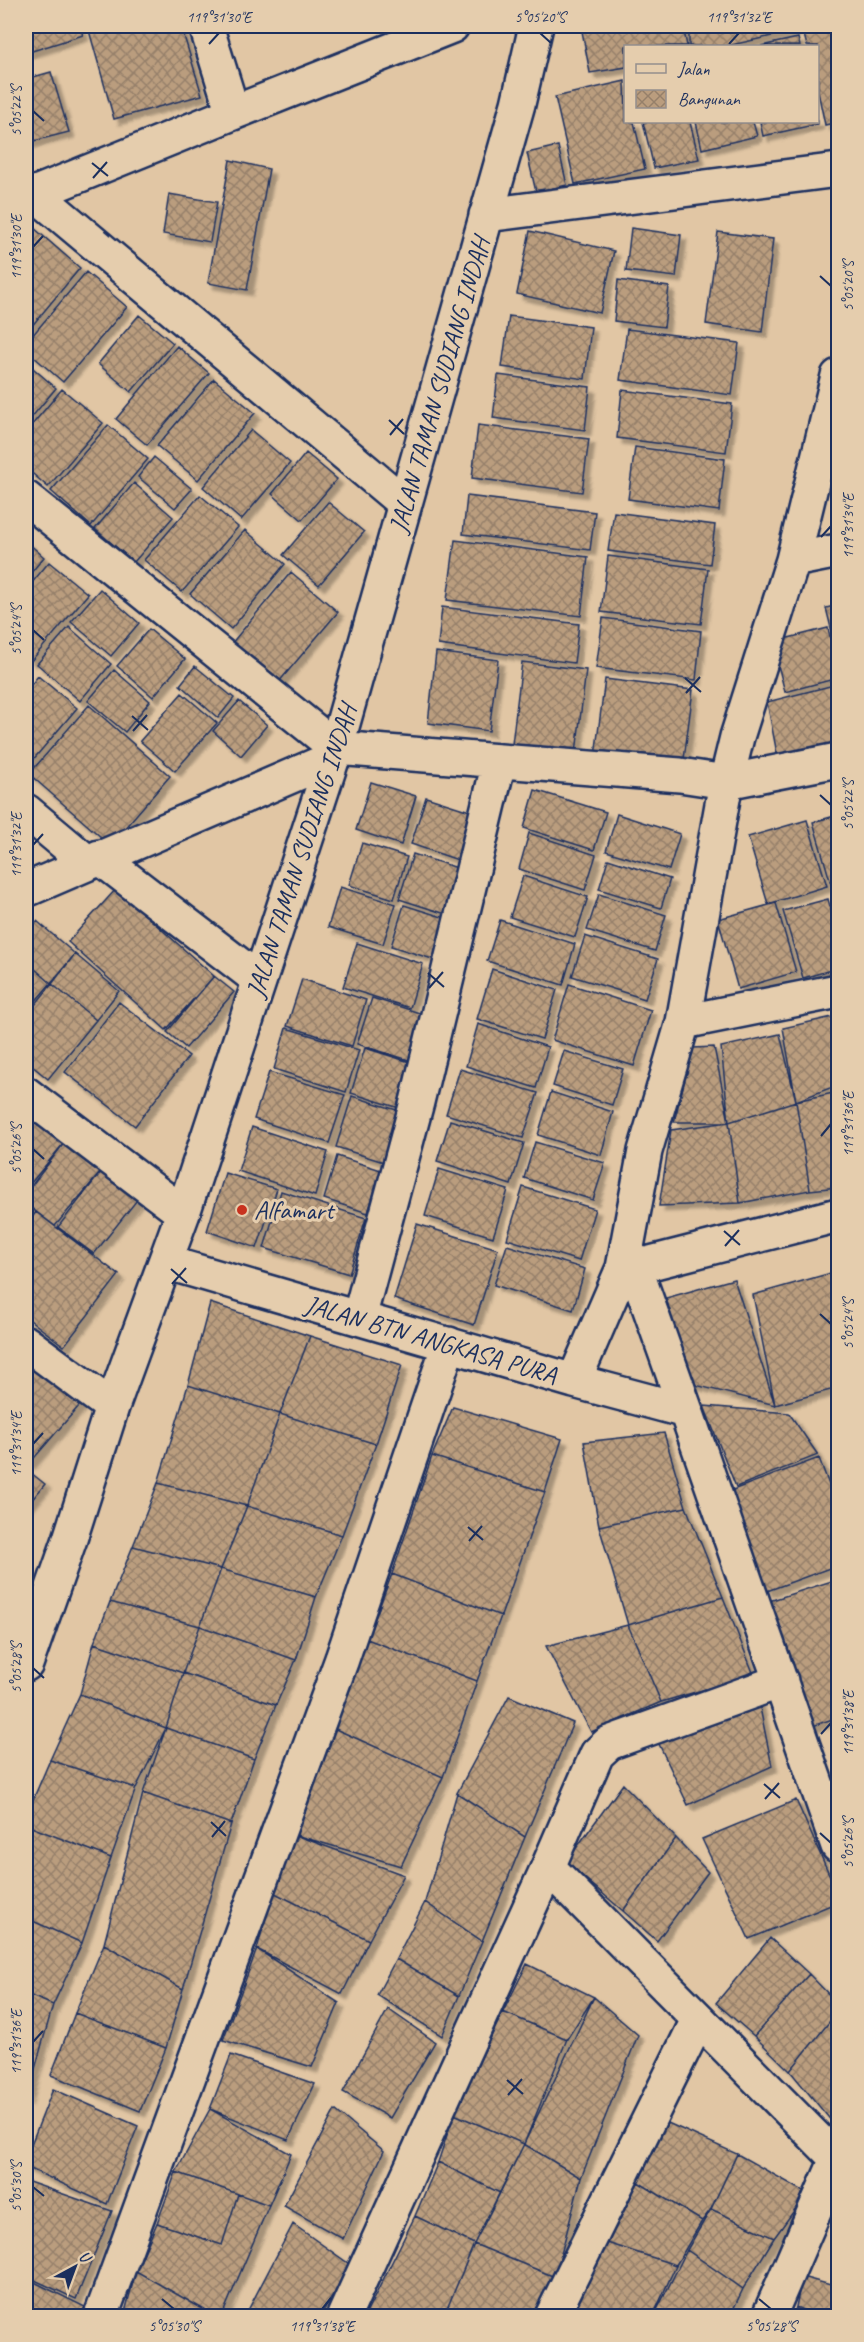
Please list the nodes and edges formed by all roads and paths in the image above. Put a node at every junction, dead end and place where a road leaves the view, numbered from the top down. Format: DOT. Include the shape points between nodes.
graph roads {
  1 [pos="206,26"];
  2 [pos="452,26"];
  3 [pos="534,27"];
  4 [pos="232,113"];
  5 [pos="838,170"];
  6 [pos="30,195"];
  7 [pos="486,215"];
  8 [pos="838,376"];
  9 [pos="26,498"];
  10 [pos="405,504"];
  11 [pos="838,551"];
  12 [pos="793,560"];
  13 [pos="335,753"];
  14 [pos="838,760"];
  15 [pos="499,762"];
  16 [pos="726,782"];
  17 [pos="26,811"];
  18 [pos="93,860"];
  19 [pos="26,890"];
  20 [pos="259,980"];
  21 [pos="838,991"];
  22 [pos="682,1022"];
  23 [pos="26,1094"];
  24 [pos="183,1213"];
  25 [pos="838,1215"];
  26 [pos="165,1262"];
  27 [pos="629,1267"];
  28 [pos="359,1318"];
  29 [pos="26,1343"];
  30 [pos="449,1344"];
  31 [pos="574,1381"];
  32 [pos="112,1407"];
  33 [pos="686,1411"];
  34 [pos="36,1596"];
  35 [pos="26,1664"];
  36 [pos="781,1681"];
  37 [pos="838,1846"];
  38 [pos="548,1867"];
  39 [pos="698,2020"];
  40 [pos="838,2160"];
  41 [pos="101,2316"];
  42 [pos="344,2316"];
  43 [pos="552,2316"];
  44 [pos="769,2316"];
  1 -- 4 [label="street"];
  2 -- 4 [label="street"];
  3 -- 7 [label="street, JALAN TAMAN SUDIANG INDAH" via="518,104"];
  4 -- 6 [label="street"];
  5 -- 7 [label="street"];
  6 -- 10 [label="street"];
  7 -- 10 [label="street, JALAN TAMAN SUDIANG INDAH"];
  8 -- 12 [label="street, JALAN BTN ANGKASA PURA"];
  9 -- 13 [label="street"];
  10 -- 13 [label="street, JALAN TAMAN SUDIANG INDAH"];
  11 -- 12 [label="street"];
  12 -- 16 [label="street, JALAN BTN ANGKASA PURA"];
  13 -- 15 [label="street"];
  13 -- 18 [label="street"];
  13 -- 20 [label="street, JALAN TAMAN SUDIANG INDAH"];
  14 -- 16 [label="street"];
  15 -- 16 [label="street"];
  15 -- 28 [label="street" via="417,1102"];
  16 -- 22 [label="street, JALAN BTN ANGKASA PURA"];
  17 -- 18 [label="street"];
  18 -- 19 [label="street"];
  18 -- 20 [label="street"];
  20 -- 24 [label="street, JALAN TAMAN SUDIANG INDAH"];
  21 -- 22 [label="street"];
  22 -- 27 [label="street, JALAN BTN ANGKASA PURA" via="645,1151"];
  23 -- 24 [label="street"];
  24 -- 26 [label="street, JALAN TAMAN SUDIANG INDAH"];
  25 -- 27 [label="street"];
  26 -- 28 [label="street, JALAN BTN ANGKASA PURA"];
  26 -- 32 [label="street, JALAN TAMAN SUDIANG INDAH"];
  27 -- 31 [label="street, JALAN BTN ANGKASA PURA"];
  27 -- 33 [label="street"];
  28 -- 30 [label="street, JALAN BTN ANGKASA PURA"];
  29 -- 32 [label="street"];
  30 -- 31 [label="street, JALAN BTN ANGKASA PURA"];
  30 -- 41 [label="street" via="342,1659"];
  31 -- 33 [label="street"];
  32 -- 34 [label="street, JALAN TAMAN SUDIANG INDAH" via="70,1539"];
  33 -- 36 [label="street"];
  34 -- 35 [label="street, JALAN TAMAN SUDIANG INDAH"];
  36 -- 37 [label="street"];
  36 -- 38 [label="street" via="609,1743 597,1754"];
  38 -- 39 [label="street"];
  38 -- 42 [label="street"];
  39 -- 40 [label="street"];
  39 -- 43 [label="street"];
  40 -- 44 [label="street"];
}
